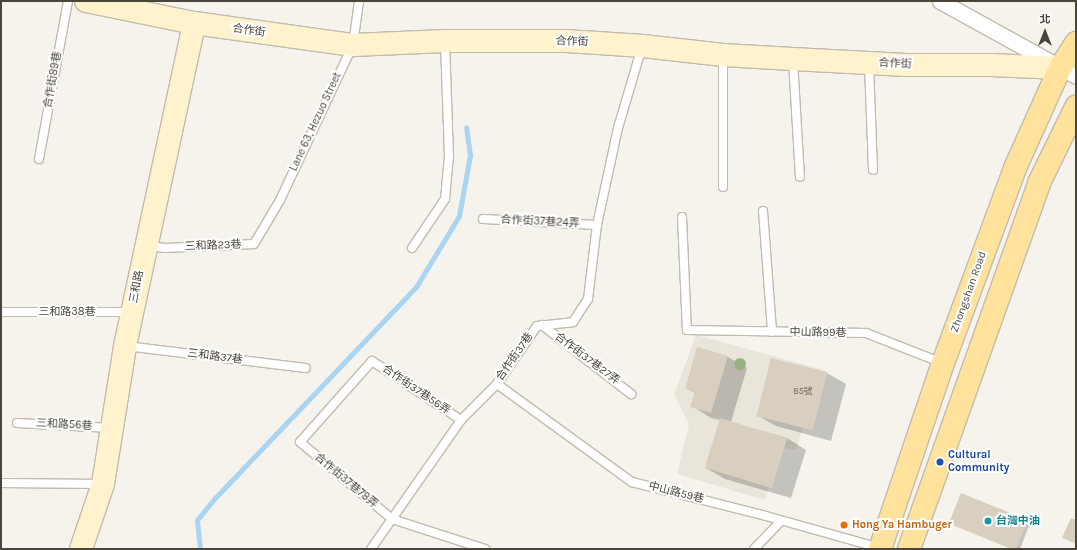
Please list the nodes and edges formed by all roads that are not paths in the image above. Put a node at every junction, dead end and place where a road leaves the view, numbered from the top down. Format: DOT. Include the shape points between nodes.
graph roads {
  1 [pos="68,1"];
  2 [pos="86,1"];
  3 [pos="359,1"];
  4 [pos="940,1"];
  5 [pos="194,24"];
  6 [pos="445,42"];
  7 [pos="1076,43"];
  8 [pos="353,45"];
  9 [pos="643,46"];
  10 [pos="723,55"];
  11 [pos="793,59"];
  12 [pos="869,62"];
  13 [pos="1068,72"];
  14 [pos="1076,107"];
  15 [pos="39,159"];
  16 [pos="873,170"];
  17 [pos="800,177"];
  18 [pos="723,187"];
  19 [pos="280,200"];
  20 [pos="764,211"];
  21 [pos="682,217"];
  22 [pos="483,219"];
  23 [pos="597,225"];
  24 [pos="145,246"];
  25 [pos="412,248"];
  26 [pos="1,312"];
  27 [pos="132,312"];
  28 [pos="542,325"];
  29 [pos="772,332"];
  30 [pos="125,346"];
  31 [pos="943,363"];
  32 [pos="306,368"];
  33 [pos="497,384"];
  34 [pos="631,394"];
  35 [pos="461,420"];
  36 [pos="17,423"];
  37 [pos="111,428"];
  38 [pos="300,442"];
  39 [pos="1,483"];
  40 [pos="103,484"];
  41 [pos="392,519"];
  42 [pos="781,521"];
  43 [pos="881,548"];
  44 [pos="81,549"];
  45 [pos="370,549"];
  46 [pos="485,549"];
  47 [pos="754,549"];
  48 [pos="909,549"];
  1 -- 15 [label="lane, 合作街89巷"];
  2 -- 5 [label="street, 合作街"];
  3 -- 8 [label="lane, Lane 63, Hezuo Street"];
  4 -- 13 [label="street"];
  5 -- 8 [label="street, 合作街"];
  5 -- 24 [label="street, 三和路"];
  6 -- 8 [label="street, 合作街"];
  6 -- 9 [label="street, 合作街" via="566,41"];
  6 -- 25 [label="lane" via="449,156 445,199"];
  7 -- 13 [label="main road, Zhongshan Road"];
  8 -- 19 [label="lane, Lane 63, Hezuo Street"];
  9 -- 10 [label="street, 合作街"];
  9 -- 23 [label="lane, 合作街37巷" via="618,128"];
  10 -- 11 [label="street, 合作街"];
  10 -- 18 [label="lane"];
  11 -- 12 [label="street, 合作街"];
  11 -- 17 [label="lane"];
  12 -- 13 [label="street, 合作街" via="906,65 991,65"];
  12 -- 16 [label="lane"];
  13 -- 31 [label="main road, Zhongshan Road" via="1015,168"];
  14 -- 48 [label="main road" via="1039,184"];
  19 -- 24 [label="lane, 三和路23巷" via="254,244 165,248"];
  20 -- 29 [label="lane"];
  21 -- 29 [label="lane, 中山路99巷" via="688,330"];
  22 -- 23 [label="lane, 合作街37巷24弄"];
  23 -- 28 [label="lane, 合作街37巷" via="588,299 574,322"];
  24 -- 27 [label="street, 三和路"];
  26 -- 27 [label="lane, 三和路38巷"];
  27 -- 30 [label="street, 三和路"];
  28 -- 33 [label="lane, 合作街37巷" via="536,326"];
  28 -- 34 [label="lane, 合作街37巷27弄"];
  29 -- 31 [label="lane, 中山路99巷" via="866,333"];
  30 -- 32 [label="lane, 三和路37巷"];
  30 -- 37 [label="street, 三和路"];
  31 -- 43 [label="main road, Zhongshan Road"];
  33 -- 35 [label="lane, 合作街37巷"];
  33 -- 42 [label="lane, 中山路59巷" via="632,482"];
  35 -- 38 [label="lane, 合作街37巷56弄" via="372,361"];
  35 -- 41 [label="lane, 合作街37巷"];
  36 -- 37 [label="lane, 三和路56巷"];
  37 -- 40 [label="street, 三和路"];
  38 -- 41 [label="lane, 合作街37巷78弄"];
  39 -- 40 [label="lane"];
  40 -- 44 [label="street, 三和路"];
  41 -- 45 [label="lane, 合作街37巷"];
  41 -- 46 [label="lane"];
  42 -- 43 [label="lane, 中山路59巷"];
  42 -- 47 [label="lane"];
}
